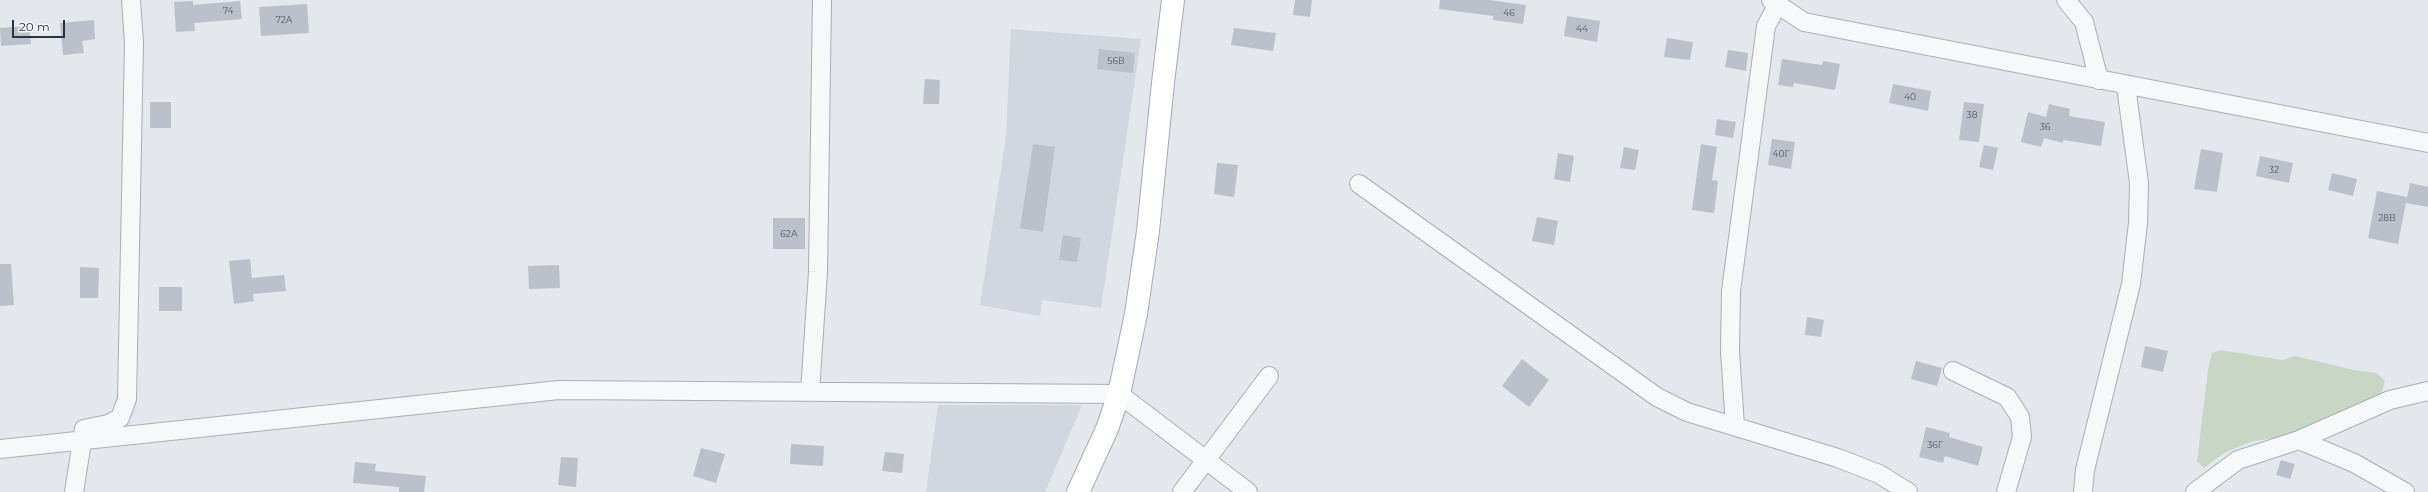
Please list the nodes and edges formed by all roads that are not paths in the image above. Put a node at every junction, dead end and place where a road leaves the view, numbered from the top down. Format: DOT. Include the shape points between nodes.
graph roads {
  1 [pos="131,0"];
  2 [pos="822,0"];
  3 [pos="1173,0"];
  4 [pos="2066,0"];
  5 [pos="1774,3"];
  6 [pos="2099,80"];
  7 [pos="2126,86"];
  8 [pos="2428,143"];
  9 [pos="1359,184"];
  10 [pos="1953,371"];
  11 [pos="1269,376"];
  12 [pos="2428,391"];
  13 [pos="810,392"];
  14 [pos="1119,394"];
  15 [pos="1735,426"];
  16 [pos="82,440"];
  17 [pos="2299,440"];
  18 [pos="0,449"];
  19 [pos="1205,460"];
  20 [pos="74,492"];
  21 [pos="1078,492"];
  22 [pos="1182,492"];
  23 [pos="1248,492"];
  24 [pos="1908,492"];
  25 [pos="2006,492"];
  26 [pos="2083,492"];
  27 [pos="2195,492"];
  28 [pos="2405,492"];
  1 -- 16 [label="street" via="134,43 127,399 120,418 108,424 84,429"];
  2 -- 13 [label="street" via="818,272"];
  3 -- 14 [label="main road" via="1148,231 1136,314"];
  4 -- 6 [label="street" via="2084,22"];
  5 -- 6 [label="street" via="1804,22"];
  5 -- 15 [label="street" via="1766,26 1731,292 1730,351"];
  6 -- 7 [label="street"];
  7 -- 8 [label="street"];
  7 -- 26 [label="street" via="2139,183 2138,223 2131,284 2085,470"];
  9 -- 15 [label="street" via="1657,397 1687,412"];
  10 -- 25 [label="street" via="2007,398 2020,417 2022,437"];
  11 -- 19 [label="street"];
  12 -- 17 [label="street" via="2390,400"];
  13 -- 14 [label="street"];
  13 -- 16 [label="street" via="559,390"];
  14 -- 19 [label="street"];
  14 -- 21 [label="main road" via="1107,429"];
  15 -- 24 [label="street" via="1838,458 1879,474"];
  16 -- 18 [label="street"];
  16 -- 20 [label="street"];
  17 -- 27 [label="street" via="2238,460"];
  17 -- 28 [label="street" via="2354,463"];
  19 -- 22 [label="street"];
  19 -- 23 [label="street"];
}
